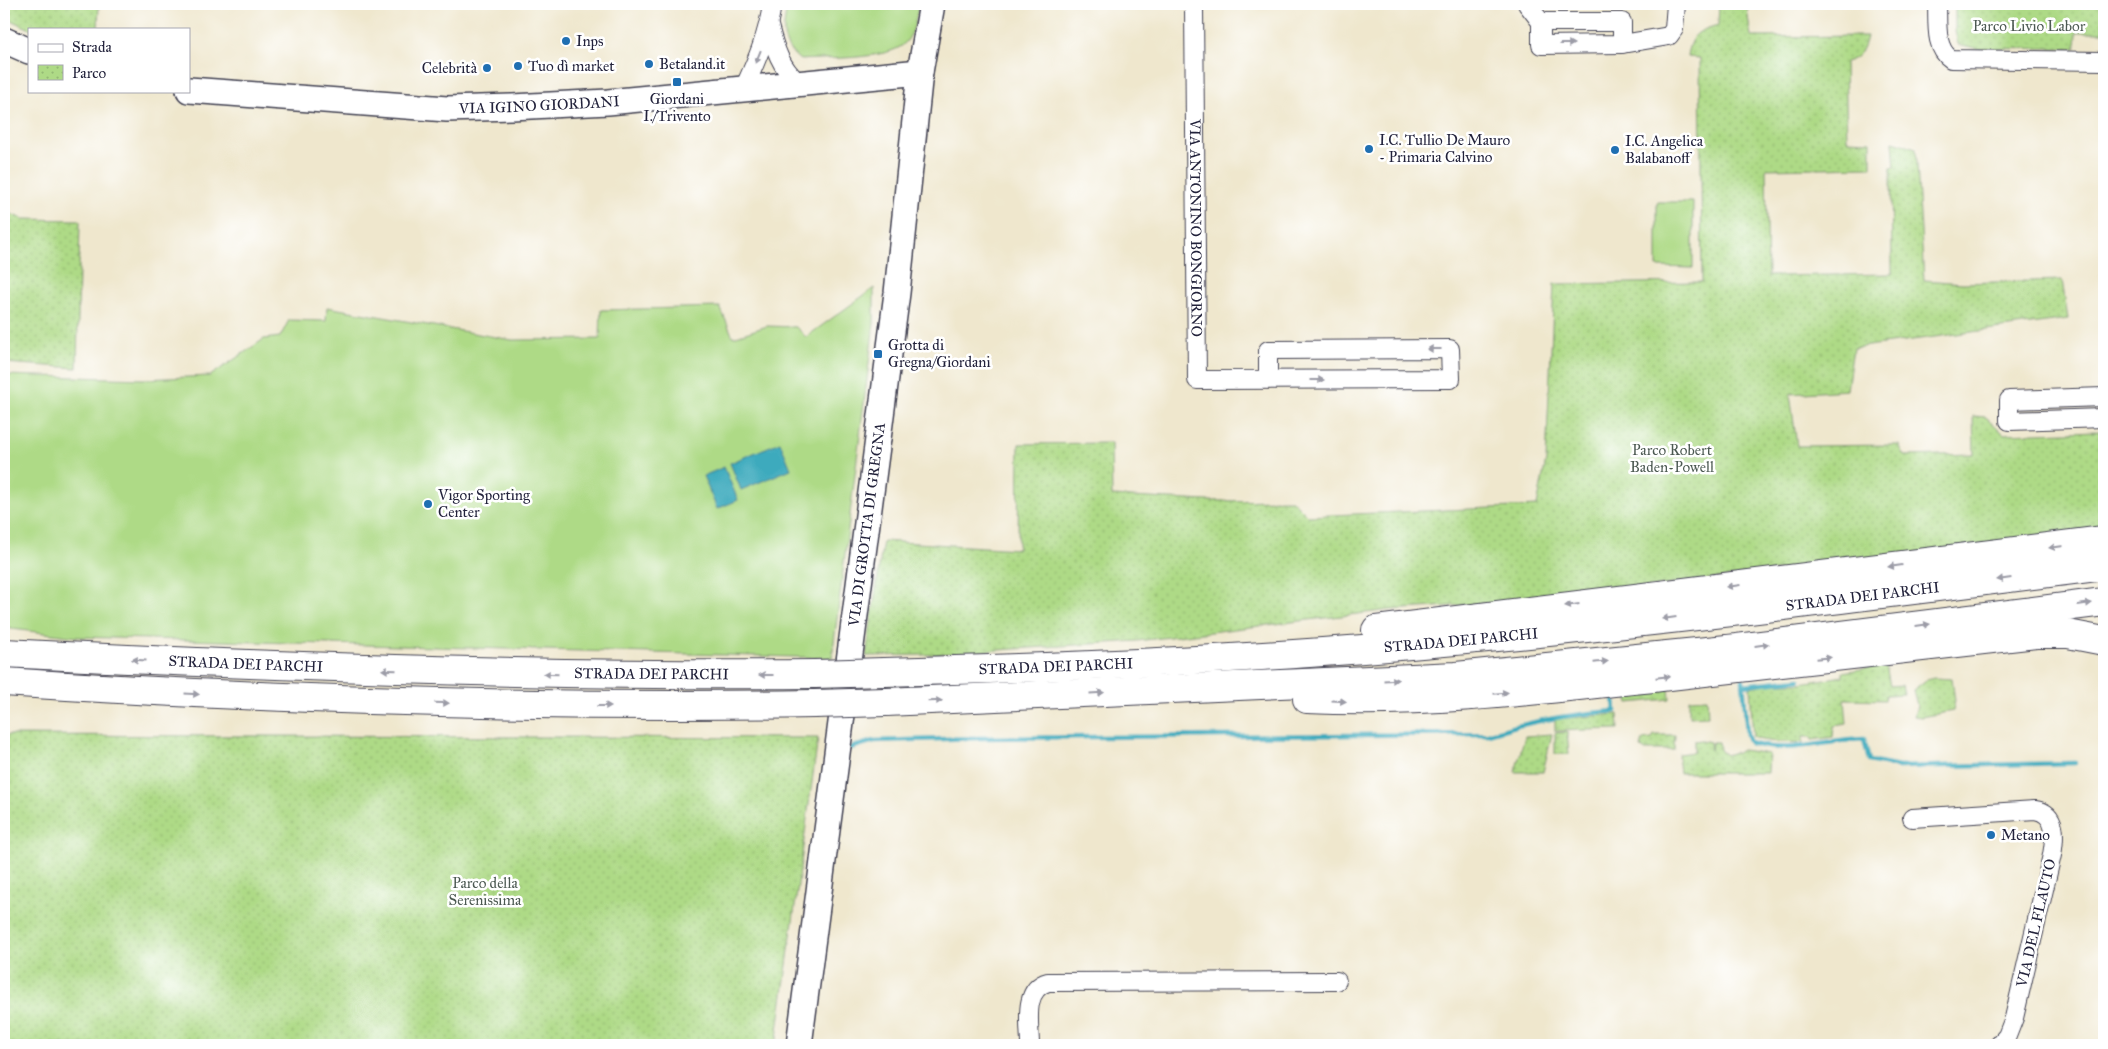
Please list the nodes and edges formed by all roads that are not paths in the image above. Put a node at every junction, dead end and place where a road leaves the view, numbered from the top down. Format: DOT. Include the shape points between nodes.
graph roads {
  1 [pos="772,4"];
  2 [pos="932,4"];
  3 [pos="1194,4"];
  4 [pos="1527,4"];
  5 [pos="1676,4"];
  6 [pos="1937,4"];
  7 [pos="769,26"];
  8 [pos="4,40"];
  9 [pos="28,51"];
  10 [pos="2104,61"];
  11 [pos="920,72"];
  12 [pos="798,82"];
  13 [pos="744,88"];
  14 [pos="190,90"];
  15 [pos="1268,380"];
  16 [pos="2104,397"];
  17 [pos="2104,418"];
  18 [pos="2104,540"];
  19 [pos="2104,566"];
  20 [pos="2104,602"];
  21 [pos="2104,641"];
  22 [pos="12,652"];
  23 [pos="1122,663"];
  24 [pos="4,682"];
  25 [pos="87,688"];
  26 [pos="4,690"];
  27 [pos="1133,692"];
  28 [pos="1912,818"];
  29 [pos="1337,981"];
  30 [pos="799,1045"];
  31 [pos="1030,1045"];
  32 [pos="1999,1045"];
  1 -- 7 [label="street"];
  2 -- 11 [label="street, VIA DI GROTTA DI GREGNA"];
  3 -- 15 [label="street, VIA ANTONINO BONGIORNO" via="1197,380"];
  4 -- 5 [label="street" via="1542,22 1541,45 1622,44 1669,36 1674,28"];
  6 -- 10 [label="street" via="1941,47 1951,59"];
  7 -- 12 [label="street" via="778,57"];
  7 -- 13 [label="street, one-way"];
  8 -- 9 [label="street"];
  11 -- 12 [label="street, VIA IGINO GIORDANI"];
  11 -- 30 [label="street, VIA DI GROTTA DI GREGNA" via="897,293"];
  12 -- 13 [label="street, VIA IGINO GIORDANI"];
  13 -- 14 [label="street, VIA IGINO GIORDANI" via="608,102 447,109"];
  15 -- 15 [label="street, VIA ANTONINO BONGIORNO, one-way" via="1451,379 1450,349 1268,350"];
  16 -- 17 [label="street" via="2009,400 2009,422"];
  18 -- 23 [label="highway, one-way"];
  19 -- 23 [label="highway, STRADA DEI PARCHI, one-way" via="1537,633 1374,648"];
  27 -- 20 [label="highway, STRADA DEI PARCHI, one-way" via="1552,668"];
  27 -- 21 [label="highway, one-way" via="1351,701 1405,699 1552,689 2036,634 2068,634"];
  23 -- 22 [label="highway, STRADA DEI PARCHI, one-way, bridge" via="815,674 582,675 263,666"];
  24 -- 25 [label="highway, STRADA DEI PARCHI"];
  25 -- 26 [label="highway"];
  25 -- 27 [label="highway, STRADA DEI PARCHI, one-way, bridge" via="406,702 629,706 814,704"];
  28 -- 32 [label="street, VIA DEL FLAUTO" via="2036,810 2046,813 2052,822 2054,842 2046,884 2012,1025"];
  29 -- 31 [label="street" via="1048,982 1036,988 1031,998"];
}
